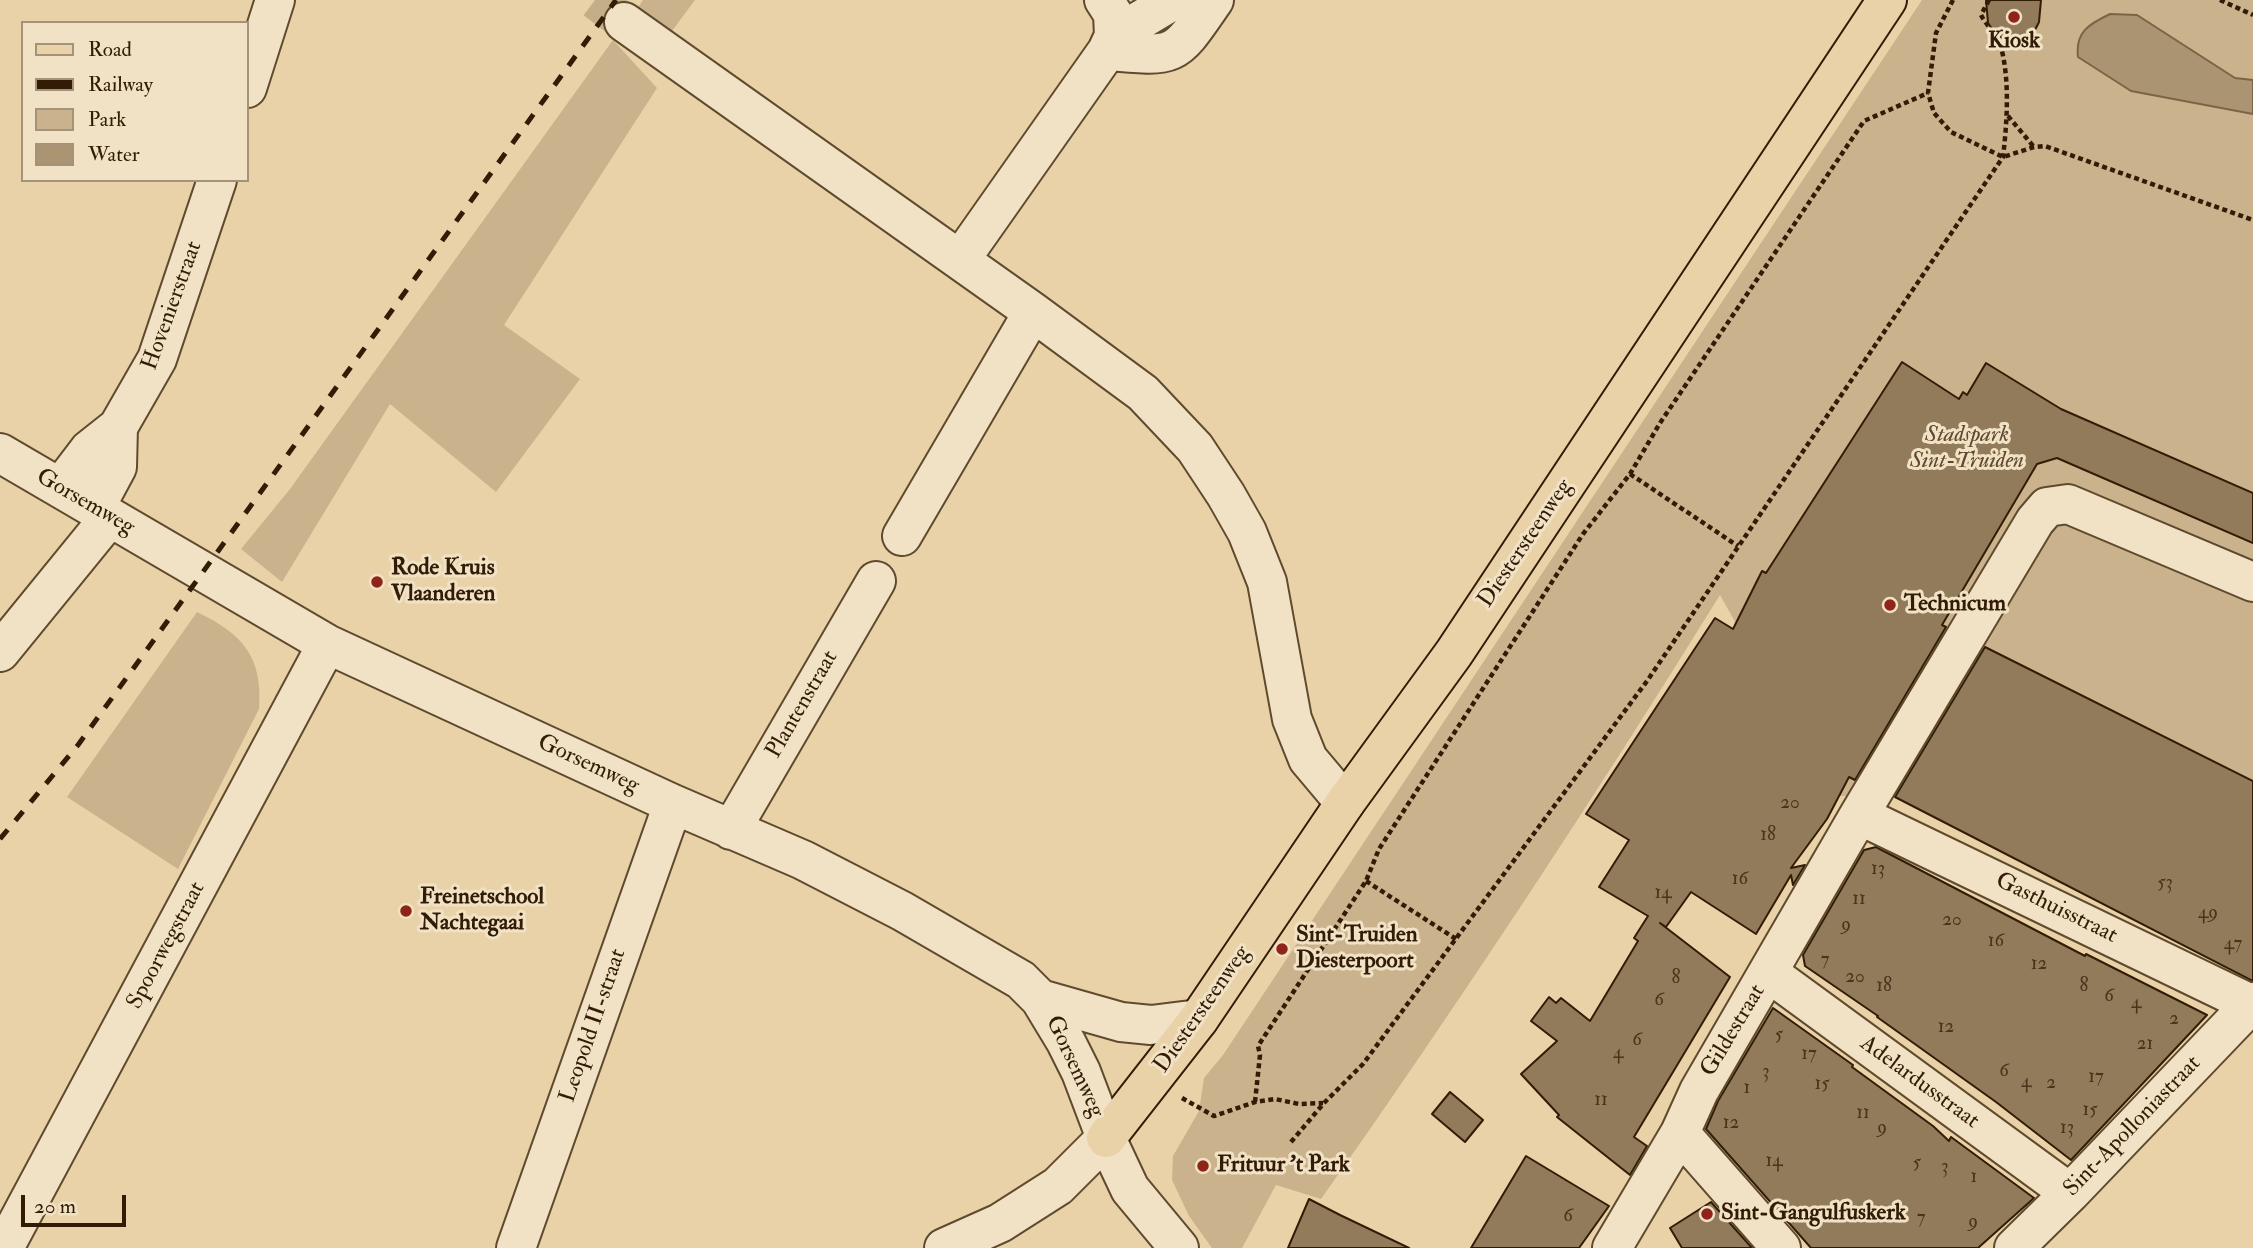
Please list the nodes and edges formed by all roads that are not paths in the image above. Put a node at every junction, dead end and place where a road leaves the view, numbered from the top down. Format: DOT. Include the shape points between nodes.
graph roads {
  1 [pos="275,0"];
  2 [pos="1174,0"];
  3 [pos="1214,0"];
  4 [pos="1887,0"];
  5 [pos="624,22"];
  6 [pos="1108,29"];
  7 [pos="248,85"];
  8 [pos="216,182"];
  9 [pos="960,260"];
  10 [pos="1033,312"];
  11 [pos="118,427"];
  12 [pos="0,453"];
  13 [pos="60,488"];
  14 [pos="102,512"];
  15 [pos="902,537"];
  16 [pos="876,581"];
  17 [pos="2253,582"];
  18 [pos="327,644"];
  19 [pos="0,652"];
  20 [pos="1345,803"];
  21 [pos="673,804"];
  22 [pos="1859,815"];
  23 [pos="731,830"];
  24 [pos="1769,973"];
  25 [pos="1040,999"];
  26 [pos="2252,1003"];
  27 [pos="1199,1018"];
  28 [pos="1680,1133"];
  29 [pos="1105,1138"];
  30 [pos="2070,1193"];
  31 [pos="4,1248"];
  32 [pos="516,1248"];
  33 [pos="944,1248"];
  34 [pos="1179,1248"];
  35 [pos="1612,1248"];
  36 [pos="1781,1248"];
  37 [pos="2014,1248"];
  1 -- 7 [label="street"];
  2 -- 6 [label="street"];
  3 -- 6 [label="street" via="1186,40 1165,53 1149,54"];
  4 -- 20 [label="main road, Diestersteenweg" via="1454,653"];
  5 -- 9 [label="street"];
  6 -- 9 [label="street"];
  8 -- 11 [label="street, Hovenierstraat" via="157,359"];
  9 -- 10 [label="street"];
  10 -- 15 [label="street"];
  10 -- 20 [label="street" via="1143,393 1195,448 1226,495 1268,582 1292,719 1308,759"];
  11 -- 13 [label="street, Hovenierstraat" via="89,450"];
  11 -- 14 [label="street, Hovenierstraat" via="117,467"];
  12 -- 13 [label="street, Gorsemweg"];
  13 -- 14 [label="street, Gorsemweg"];
  14 -- 18 [label="street, Gorsemweg"];
  14 -- 19 [label="street, Hovenierstraat"];
  16 -- 23 [label="street, Plantenstraat"];
  17 -- 22 [label="street, Gildestraat" via="2068,504 2047,507"];
  18 -- 21 [label="street, Gorsemweg"];
  18 -- 31 [label="street, Spoorwegstraat"];
  20 -- 27 [label="main road, Diestersteenweg"];
  21 -- 23 [label="street, Gorsemweg"];
  21 -- 32 [label="street, Leopold II-straat"];
  22 -- 24 [label="street, Gildestraat"];
  22 -- 26 [label="street, Gasthuisstraat"];
  23 -- 25 [label="street, Gorsemweg" via="803,860 902,911 1011,974"];
  24 -- 28 [label="street, Gildestraat" via="1699,1091"];
  24 -- 30 [label="street, Adelardusstraat"];
  25 -- 27 [label="street" via="1121,1022 1151,1025"];
  25 -- 29 [label="street, Gorsemweg" via="1081,1072"];
  26 -- 30 [label="street, Sint-Apolloniastraat"];
  27 -- 29 [label="main road, Diestersteenweg"];
  28 -- 35 [label="street, Gildestraat"];
  28 -- 36 [label="street"];
  29 -- 33 [label="street" via="1058,1186 1000,1223"];
  29 -- 34 [label="street, Gorsemweg" via="1130,1189"];
  30 -- 37 [label="street, Sint-Apolloniastraat"];
}
